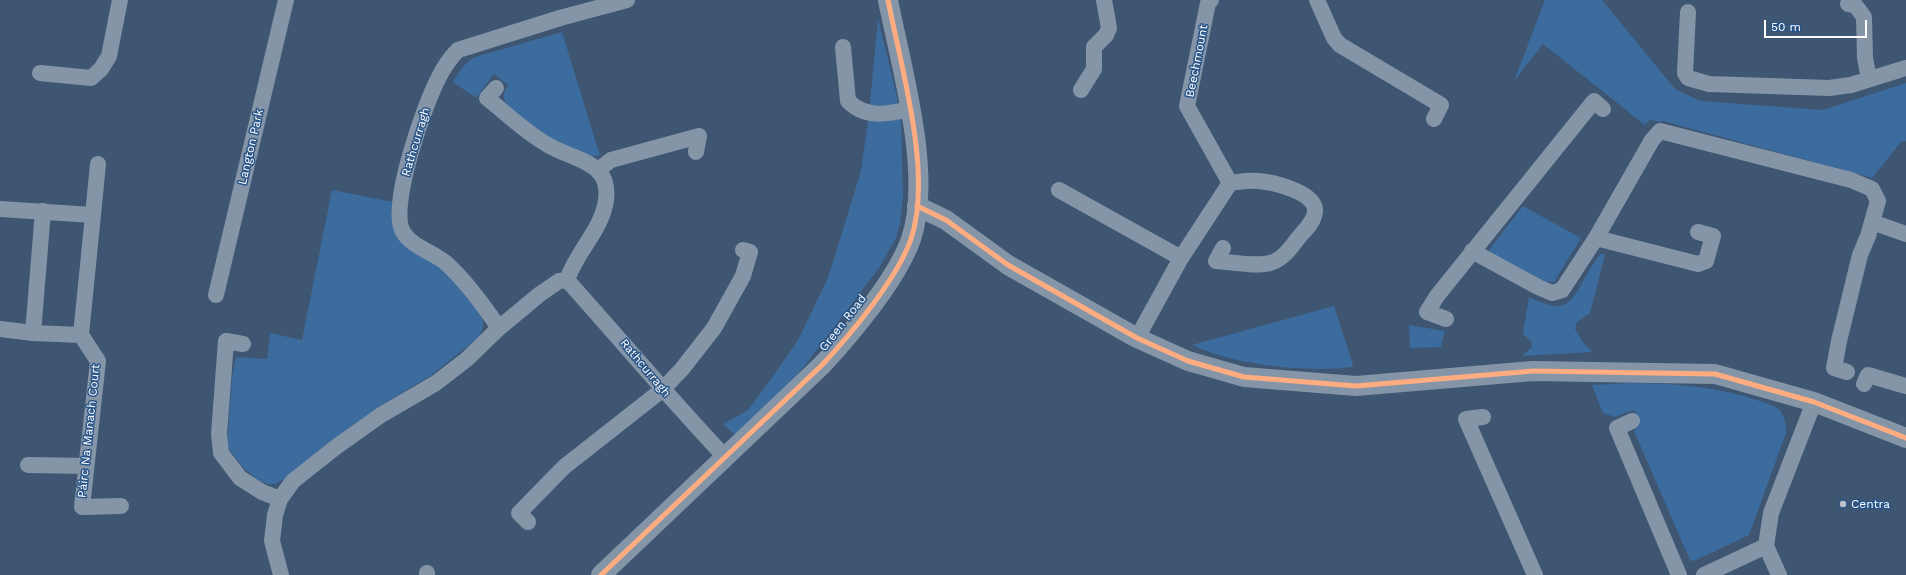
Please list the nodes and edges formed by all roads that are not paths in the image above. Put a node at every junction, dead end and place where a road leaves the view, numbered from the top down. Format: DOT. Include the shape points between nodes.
graph roads {
  1 [pos="120,0"];
  2 [pos="286,0"];
  3 [pos="627,0"];
  4 [pos="888,0"];
  5 [pos="1104,0"];
  6 [pos="1211,0"];
  7 [pos="1317,0"];
  8 [pos="1848,4"];
  9 [pos="1688,12"];
  10 [pos="843,47"];
  11 [pos="1906,68"];
  12 [pos="40,73"];
  13 [pos="1870,79"];
  14 [pos="496,88"];
  15 [pos="1081,90"];
  16 [pos="1603,108"];
  17 [pos="910,109"];
  18 [pos="1434,118"];
  19 [pos="696,152"];
  20 [pos="98,164"];
  21 [pos="598,170"];
  22 [pos="1230,183"];
  23 [pos="1059,190"];
  24 [pos="917,206"];
  25 [pos="0,209"];
  26 [pos="44,211"];
  27 [pos="93,215"];
  28 [pos="1872,222"];
  29 [pos="1698,232"];
  30 [pos="1906,234"];
  31 [pos="1596,238"];
  32 [pos="1223,248"];
  33 [pos="743,250"];
  34 [pos="1472,251"];
  35 [pos="1181,258"];
  36 [pos="567,280"];
  37 [pos="216,295"];
  38 [pos="1446,319"];
  39 [pos="499,328"];
  40 [pos="0,329"];
  41 [pos="34,333"];
  42 [pos="82,335"];
  43 [pos="1137,338"];
  44 [pos="243,344"];
  45 [pos="1847,372"];
  46 [pos="1864,384"];
  47 [pos="1906,386"];
  48 [pos="662,390"];
  49 [pos="1814,402"];
  50 [pos="1483,418"];
  51 [pos="1632,421"];
  52 [pos="1906,438"];
  53 [pos="726,458"];
  54 [pos="28,465"];
  55 [pos="86,466"];
  56 [pos="280,500"];
  57 [pos="121,506"];
  58 [pos="520,514"];
  59 [pos="1766,546"];
  60 [pos="281,575"];
  61 [pos="601,575"];
  62 [pos="1535,575"];
  63 [pos="1679,575"];
  64 [pos="1704,575"];
  65 [pos="1778,575"];
  1 -- 12 [label="street" via="109,56 101,69 91,78"];
  2 -- 37 [label="street, Langton Park"];
  3 -- 39 [label="street, Rathcurragh" via="458,50 438,78 420,121 400,198 398,219 404,232 415,243 448,265 484,306"];
  4 -- 17 [label="street, Green Road"];
  5 -- 15 [label="street" via="1108,28 1106,35 1094,47 1094,69"];
  6 -- 22 [label="street, Beechmount" via="1208,4 1187,106"];
  7 -- 18 [label="street" via="1334,38 1340,45 1441,105"];
  8 -- 13 [label="street" via="1855,5 1864,17 1865,58"];
  9 -- 13 [label="street" via="1684,73 1692,80 1709,84 1829,88"];
  10 -- 17 [label="street" via="848,101 853,106 868,113 885,115"];
  11 -- 13 [label="street"];
  14 -- 21 [label="street" via="487,98 525,130 548,145"];
  16 -- 34 [label="street" via="1594,101"];
  17 -- 24 [label="street, Green Road" via="918,171"];
  19 -- 21 [label="street" via="699,136 611,160"];
  20 -- 27 [label="street"];
  21 -- 36 [label="street" via="605,178 606,200 598,225"];
  22 -- 32 [label="street" via="1258,181 1284,186 1306,196 1316,211 1312,222 1284,256 1271,263 1216,260"];
  22 -- 35 [label="street"];
  23 -- 35 [label="street"];
  24 -- 43 [label="street" via="946,220 1008,266"];
  24 -- 53 [label="street, Green Road" via="911,240 902,260 846,338 822,365"];
  25 -- 26 [label="street"];
  26 -- 27 [label="street"];
  26 -- 41 [label="street"];
  27 -- 42 [label="street"];
  28 -- 30 [label="street"];
  28 -- 31 [label="street" via="1878,201 1872,189 1857,182 1660,131 1652,140"];
  28 -- 45 [label="street" via="1860,256 1834,368"];
  29 -- 31 [label="street" via="1714,236 1709,256 1706,261 1698,264"];
  31 -- 34 [label="street" via="1562,290 1552,293"];
  33 -- 48 [label="street" via="750,252 743,276 714,328"];
  34 -- 38 [label="street" via="1427,312"];
  35 -- 43 [label="street"];
  36 -- 39 [label="street" via="559,281 540,294"];
  36 -- 48 [label="street, Rathcurragh"];
  39 -- 56 [label="street" via="467,359 436,383 381,415 336,447 293,481"];
  40 -- 41 [label="street"];
  41 -- 42 [label="street"];
  42 -- 55 [label="street, Páirc Na Manach Court" via="98,361"];
  43 -- 49 [label="street" via="1188,360 1244,377 1356,386 1533,371 1715,374"];
  44 -- 56 [label="street" via="226,341 219,434 220,453 240,478"];
  46 -- 47 [label="street" via="1868,375"];
  48 -- 53 [label="street, Rathcurragh"];
  48 -- 58 [label="street" via="564,468"];
  49 -- 52 [label="street"];
  49 -- 59 [label="street" via="1770,513"];
  50 -- 62 [label="street" via="1466,419"];
  51 -- 63 [label="street" via="1617,428"];
  53 -- 61 [label="street, Green Road"];
  54 -- 55 [label="street"];
  55 -- 57 [label="street, Páirc Na Manach Court" via="82,507"];
  56 -- 60 [label="street" via="275,515 272,541"];
  59 -- 64 [label="street"];
  59 -- 65 [label="street"];
}
